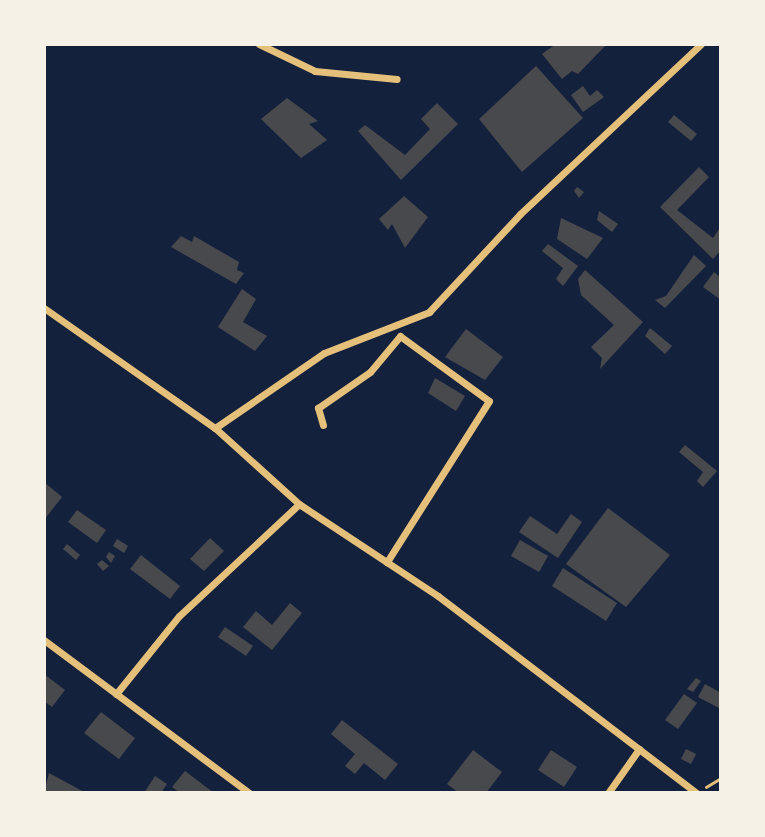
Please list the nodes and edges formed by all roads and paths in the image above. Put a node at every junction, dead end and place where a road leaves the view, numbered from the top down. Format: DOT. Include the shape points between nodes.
graph roads {
  1 [pos="259,44"];
  2 [pos="701,44"];
  3 [pos="397,79"];
  4 [pos="44,308"];
  5 [pos="323,425"];
  6 [pos="215,428"];
  7 [pos="299,504"];
  8 [pos="387,562"];
  9 [pos="44,640"];
  10 [pos="116,694"];
  11 [pos="639,749"];
  12 [pos="721,778"];
  13 [pos="249,793"];
  14 [pos="608,793"];
  15 [pos="697,793"];
  1 -- 3 [label="street" via="315,71"];
  2 -- 6 [label="street" via="520,214 429,312 324,353"];
  4 -- 6 [label="street"];
  5 -- 8 [label="street" via="318,408 370,372 400,336 489,401"];
  6 -- 7 [label="street"];
  7 -- 8 [label="street"];
  7 -- 10 [label="street" via="179,616"];
  8 -- 11 [label="street"];
  9 -- 10 [label="street"];
  10 -- 13 [label="street"];
  11 -- 14 [label="street"];
  11 -- 15 [label="street"];
  12 -- 15 [label="path"];
}
